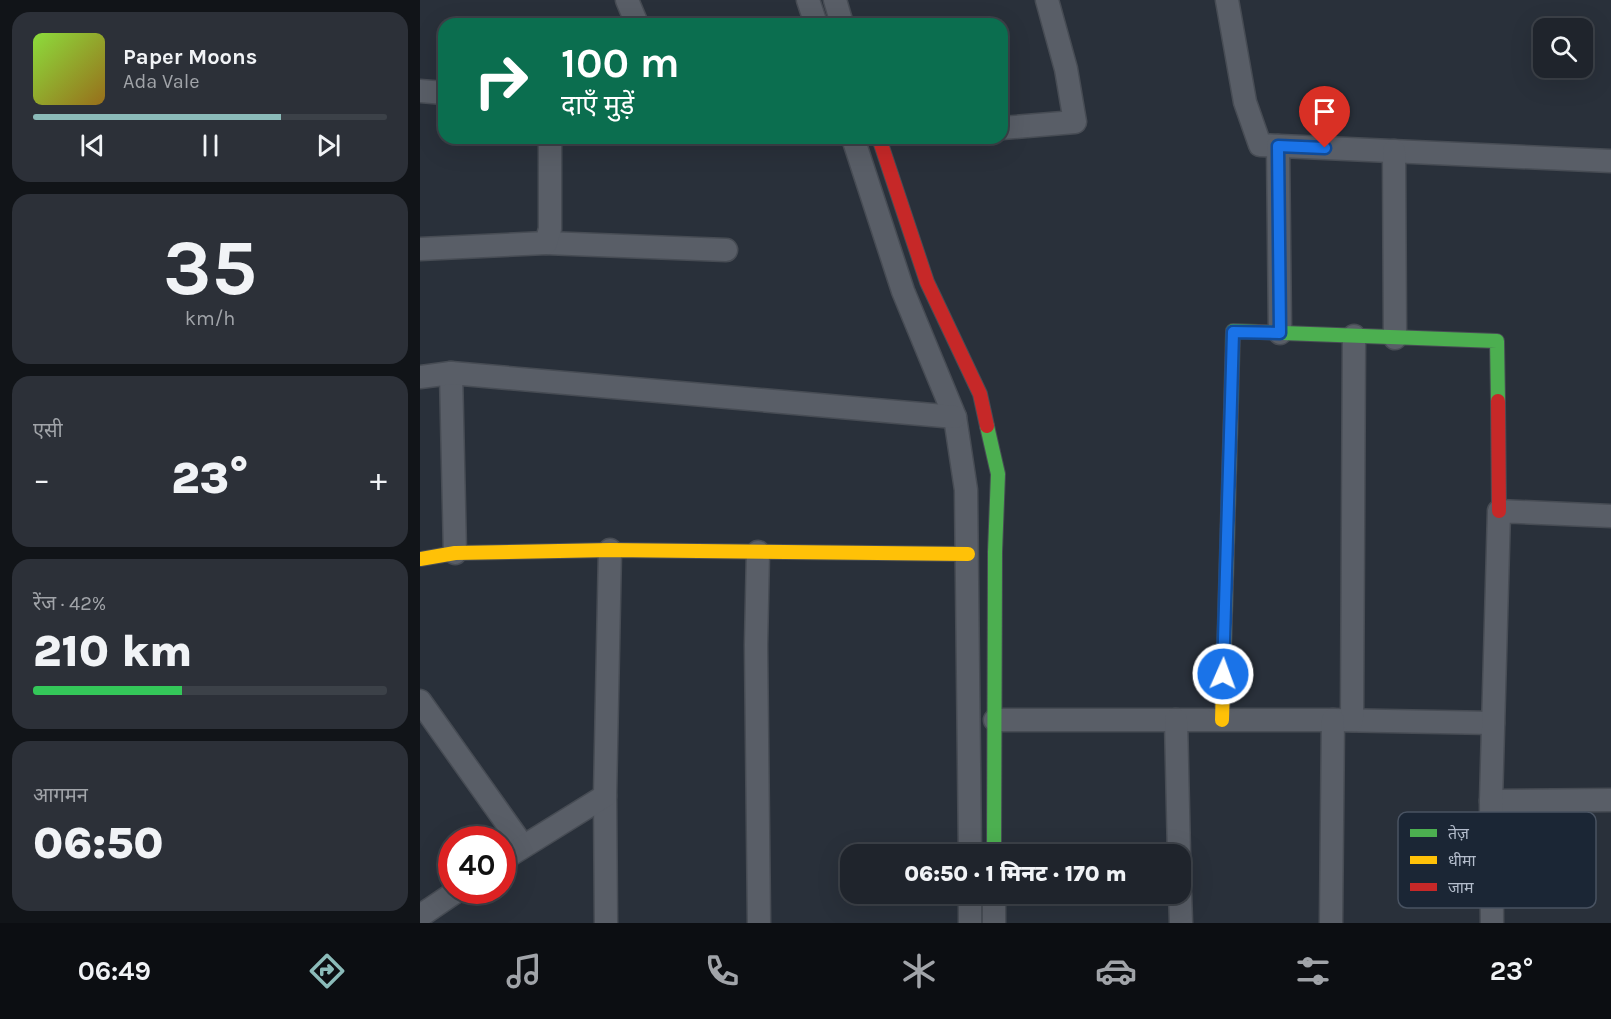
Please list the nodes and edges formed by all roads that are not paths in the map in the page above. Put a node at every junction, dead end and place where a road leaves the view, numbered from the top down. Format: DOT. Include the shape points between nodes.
graph roads {
  1 [pos="627,0"];
  2 [pos="808,0"];
  3 [pos="835,0"];
  4 [pos="1047,0"];
  5 [pos="1227,0"];
  6 [pos="634,18"];
  7 [pos="814,18"];
  8 [pos="840,18"];
  9 [pos="420,91"];
  10 [pos="438,92"];
  11 [pos="1008,128"];
  12 [pos="550,144"];
  13 [pos="855,144"];
  14 [pos="886,144"];
  15 [pos="1278,146"];
  16 [pos="1394,151"];
  17 [pos="1611,162"];
  18 [pos="546,243"];
  19 [pos="420,249"];
  20 [pos="726,250"];
  21 [pos="1280,333"];
  22 [pos="1354,336"];
  23 [pos="1395,338"];
  24 [pos="451,373"];
  25 [pos="420,377"];
  26 [pos="955,417"];
  27 [pos="1498,511"];
  28 [pos="1611,516"];
  29 [pos="610,550"];
  30 [pos="758,552"];
  31 [pos="456,553"];
  32 [pos="968,554"];
  33 [pos="420,559"];
  34 [pos="420,701"];
  35 [pos="994,720"];
  36 [pos="1176,720"];
  37 [pos="1222,720"];
  38 [pos="1342,720"];
  39 [pos="1493,723"];
  40 [pos="605,796"];
  41 [pos="1611,800"];
  42 [pos="1491,801"];
  43 [pos="1491,812"];
  44 [pos="969,844"];
  45 [pos="994,844"];
  46 [pos="1179,844"];
  47 [pos="523,846"];
  48 [pos="516,851"];
  49 [pos="438,904"];
  50 [pos="970,904"];
  51 [pos="994,904"];
  52 [pos="1180,904"];
  53 [pos="1492,908"];
  54 [pos="420,916"];
  55 [pos="606,923"];
  56 [pos="759,923"];
  57 [pos="970,923"];
  58 [pos="994,923"];
  59 [pos="1181,923"];
  60 [pos="1331,923"];
  61 [pos="1492,923"];
  1 -- 6 [label="street"];
  2 -- 7 [label="street"];
  3 -- 8 [label="street"];
  4 -- 11 [label="street" via="1066,69 1075,122"];
  5 -- 15 [label="street" via="1245,102 1260,145"];
  9 -- 10 [label="street"];
  12 -- 18 [label="street" via="550,229"];
  13 -- 26 [label="street" via="903,291"];
  14 -- 35 [label="street" via="927,282 980,394 998,474"];
  15 -- 16 [label="street"];
  15 -- 21 [label="street"];
  16 -- 17 [label="street"];
  16 -- 23 [label="street"];
  18 -- 19 [label="street"];
  18 -- 20 [label="street"];
  21 -- 22 [label="street"];
  21 -- 37 [label="street" via="1233,332"];
  22 -- 23 [label="street"];
  22 -- 38 [label="street"];
  23 -- 27 [label="street" via="1497,341"];
  24 -- 25 [label="street"];
  24 -- 26 [label="street"];
  24 -- 31 [label="street"];
  26 -- 32 [label="street" via="966,490"];
  27 -- 28 [label="street"];
  27 -- 39 [label="street"];
  29 -- 30 [label="street"];
  29 -- 31 [label="street"];
  29 -- 40 [label="street"];
  30 -- 32 [label="street"];
  30 -- 56 [label="street"];
  31 -- 33 [label="street"];
  32 -- 44 [label="street"];
  34 -- 47 [label="street"];
  35 -- 36 [label="street"];
  35 -- 45 [label="street"];
  36 -- 37 [label="street"];
  36 -- 46 [label="street"];
  37 -- 38 [label="street"];
  38 -- 39 [label="street"];
  38 -- 60 [label="street"];
  39 -- 42 [label="street"];
  40 -- 47 [label="street"];
  40 -- 55 [label="street"];
  41 -- 42 [label="street"];
  42 -- 43 [label="street"];
  47 -- 48 [label="street"];
  49 -- 54 [label="street"];
  50 -- 57 [label="street"];
  51 -- 58 [label="street"];
  52 -- 59 [label="street"];
  53 -- 61 [label="street"];
}
